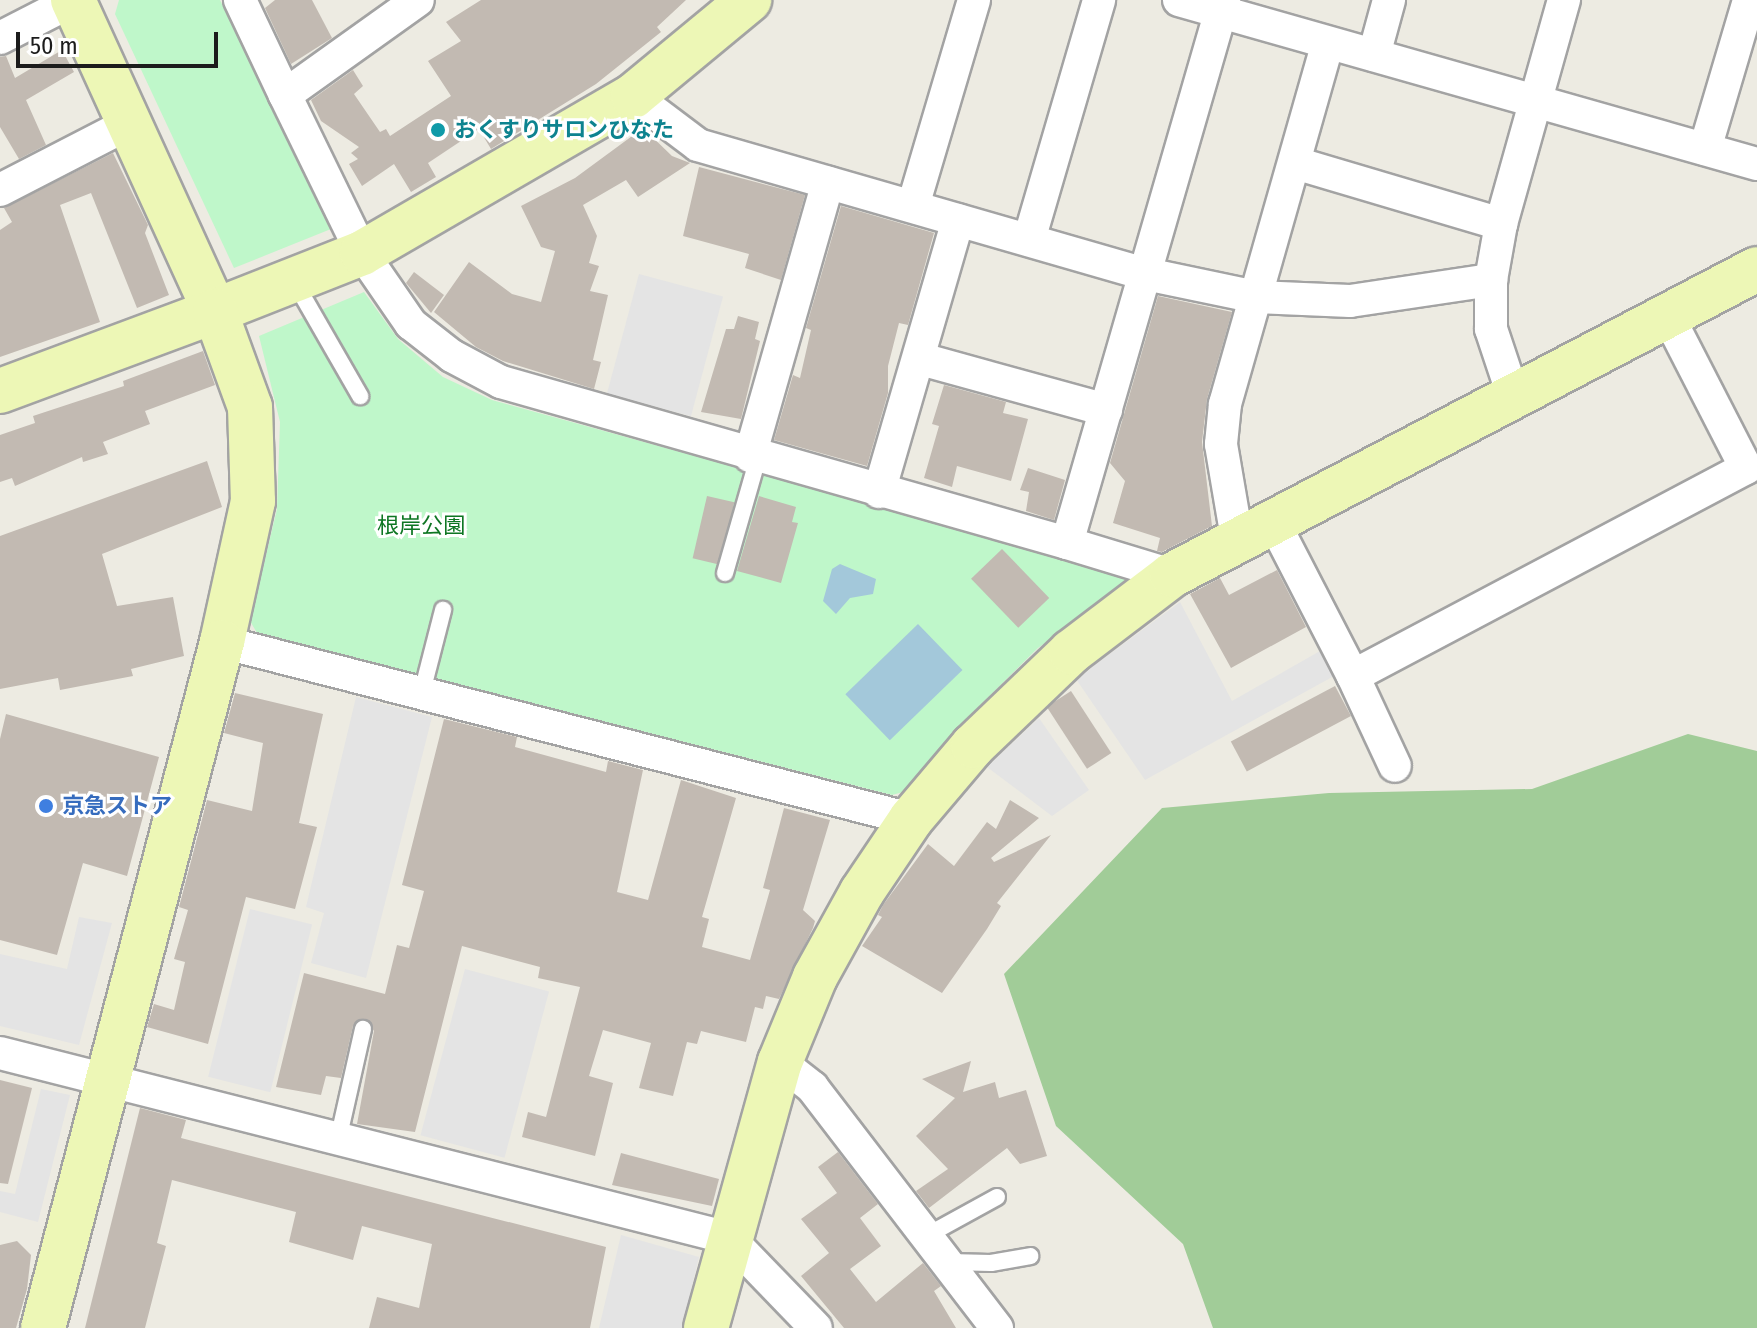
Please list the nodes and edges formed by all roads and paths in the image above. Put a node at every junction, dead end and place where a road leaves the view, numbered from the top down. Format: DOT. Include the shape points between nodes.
graph roads {
  1 [pos="73,0"];
  2 [pos="240,0"];
  3 [pos="418,0"];
  4 [pos="749,0"];
  5 [pos="974,0"];
  6 [pos="1099,0"];
  7 [pos="1179,0"];
  8 [pos="1389,0"];
  9 [pos="1564,0"];
  10 [pos="1749,0"];
  11 [pos="1222,6"];
  12 [pos="0,38"];
  13 [pos="1328,43"];
  14 [pos="1374,55"];
  15 [pos="285,95"];
  16 [pos="633,96"];
  17 [pos="1535,102"];
  18 [pos="128,124"];
  19 [pos="1705,149"];
  20 [pos="1295,163"];
  21 [pos="1757,164"];
  22 [pos="828,183"];
  23 [pos="0,190"];
  24 [pos="913,206"];
  25 [pos="958,220"];
  26 [pos="1501,224"];
  27 [pos="1029,240"];
  28 [pos="362,253"];
  29 [pos="1757,269"];
  30 [pos="1146,274"];
  31 [pos="293,279"];
  32 [pos="1491,280"];
  33 [pos="1256,297"];
  34 [pos="215,311"];
  35 [pos="1668,316"];
  36 [pos="921,359"];
  37 [pos="0,391"];
  38 [pos="360,396"];
  39 [pos="1514,398"];
  40 [pos="1106,410"];
  41 [pos="754,457"];
  42 [pos="879,492"];
  43 [pos="1255,530"];
  44 [pos="1067,543"];
  45 [pos="725,573"];
  46 [pos="1172,575"];
  47 [pos="443,610"];
  48 [pos="222,642"];
  49 [pos="1353,676"];
  50 [pos="422,692"];
  51 [pos="1395,766"];
  52 [pos="911,819"];
  53 [pos="363,1029"];
  54 [pos="0,1053"];
  55 [pos="780,1062"];
  56 [pos="109,1082"];
  57 [pos="338,1140"];
  58 [pos="997,1197"];
  59 [pos="926,1236"];
  60 [pos="729,1238"];
  61 [pos="1030,1256"];
  62 [pos="946,1262"];
  63 [pos="43,1328"];
  64 [pos="706,1328"];
  65 [pos="816,1328"];
  66 [pos="997,1328"];
  1 -- 12 [label="street"];
  1 -- 18 [label="street"];
  2 -- 15 [label="street"];
  3 -- 15 [label="street"];
  4 -- 16 [label="street"];
  5 -- 24 [label="street"];
  6 -- 27 [label="street"];
  7 -- 11 [label="street"];
  8 -- 14 [label="street"];
  9 -- 17 [label="street"];
  10 -- 19 [label="street"];
  11 -- 13 [label="street"];
  11 -- 30 [label="street"];
  13 -- 14 [label="street"];
  13 -- 20 [label="street"];
  14 -- 17 [label="street"];
  15 -- 28 [label="street"];
  16 -- 22 [label="street" via="698,145"];
  16 -- 28 [label="street"];
  17 -- 19 [label="street"];
  17 -- 26 [label="street"];
  18 -- 23 [label="street"];
  18 -- 34 [label="street"];
  19 -- 21 [label="street"];
  20 -- 26 [label="street"];
  20 -- 33 [label="street"];
  22 -- 24 [label="street"];
  22 -- 41 [label="street"];
  24 -- 25 [label="street"];
  25 -- 27 [label="street"];
  25 -- 36 [label="street"];
  26 -- 32 [label="street"];
  27 -- 30 [label="street"];
  28 -- 31 [label="street"];
  28 -- 41 [label="street" via="411,324 452,356 501,382"];
  29 -- 35 [label="street"];
  30 -- 33 [label="street"];
  30 -- 40 [label="street"];
  31 -- 34 [label="street"];
  31 -- 38 [label="lane"];
  32 -- 33 [label="street" via="1350,301"];
  32 -- 39 [label="street" via="1491,329"];
  33 -- 43 [label="street" via="1225,404 1221,444"];
  34 -- 37 [label="street"];
  34 -- 48 [label="street" via="250,407 253,501"];
  35 -- 39 [label="street"];
  35 -- 49 [label="street" via="1746,468"];
  36 -- 40 [label="street"];
  36 -- 42 [label="street"];
  39 -- 43 [label="street"];
  40 -- 44 [label="street"];
  41 -- 42 [label="street"];
  41 -- 45 [label="lane"];
  42 -- 44 [label="street"];
  43 -- 46 [label="street"];
  43 -- 49 [label="street"];
  44 -- 46 [label="street"];
  46 -- 52 [label="street" via="1071,652 973,746"];
  47 -- 50 [label="lane"];
  48 -- 50 [label="street"];
  48 -- 56 [label="street"];
  49 -- 51 [label="street"];
  50 -- 52 [label="street"];
  52 -- 55 [label="street" via="815,977"];
  53 -- 57 [label="lane"];
  54 -- 56 [label="street"];
  55 -- 59 [label="street" via="812,1087"];
  55 -- 60 [label="street"];
  56 -- 57 [label="street"];
  56 -- 63 [label="street"];
  57 -- 60 [label="street"];
  58 -- 59 [label="lane"];
  59 -- 62 [label="street"];
  60 -- 64 [label="street"];
  60 -- 65 [label="street"];
  61 -- 62 [label="lane" via="991,1263"];
  62 -- 66 [label="street"];
}
